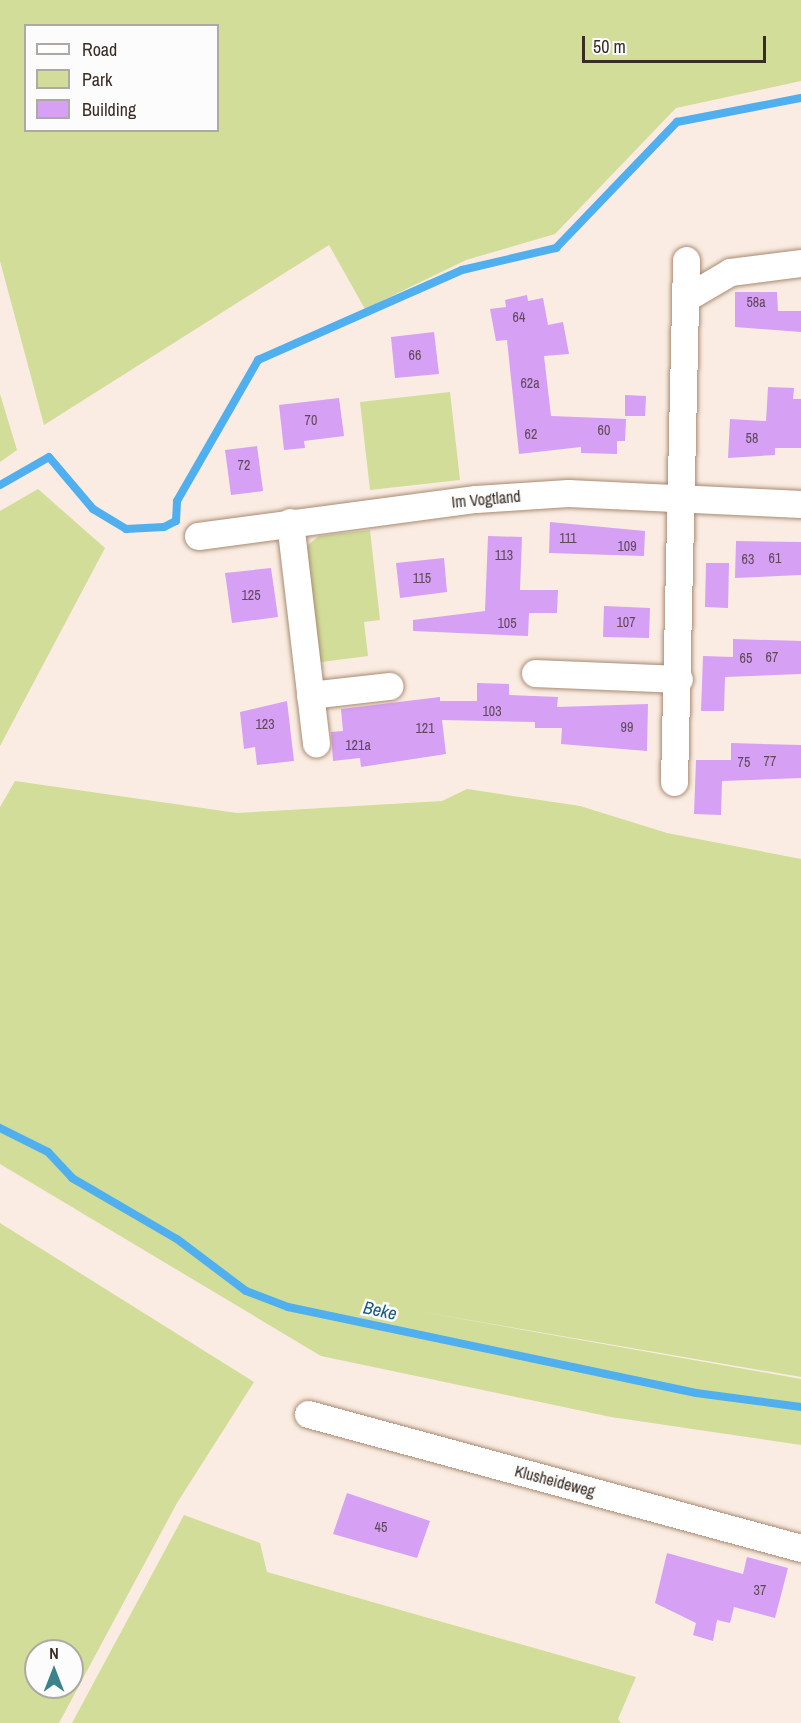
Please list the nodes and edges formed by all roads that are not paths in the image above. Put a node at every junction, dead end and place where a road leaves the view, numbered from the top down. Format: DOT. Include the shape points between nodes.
graph roads {
  1 [pos="686,260"];
  2 [pos="801,263"];
  3 [pos="686,298"];
  4 [pos="682,499"];
  5 [pos="801,504"];
  6 [pos="290,522"];
  7 [pos="198,536"];
  8 [pos="535,673"];
  9 [pos="679,679"];
  10 [pos="389,686"];
  11 [pos="310,695"];
  12 [pos="316,743"];
  13 [pos="674,782"];
  14 [pos="308,1414"];
  15 [pos="801,1548"];
  1 -- 3 [label="street"];
  2 -- 3 [label="street" via="730,272"];
  3 -- 4 [label="street"];
  4 -- 5 [label="street, Im Vogtland"];
  4 -- 6 [label="street, Im Vogtland" via="568,493"];
  4 -- 9 [label="street"];
  6 -- 7 [label="street, Im Vogtland"];
  6 -- 11 [label="street"];
  8 -- 9 [label="street"];
  9 -- 13 [label="street"];
  10 -- 11 [label="street"];
  11 -- 12 [label="street"];
  14 -- 15 [label="street, Klusheideweg"];
}
